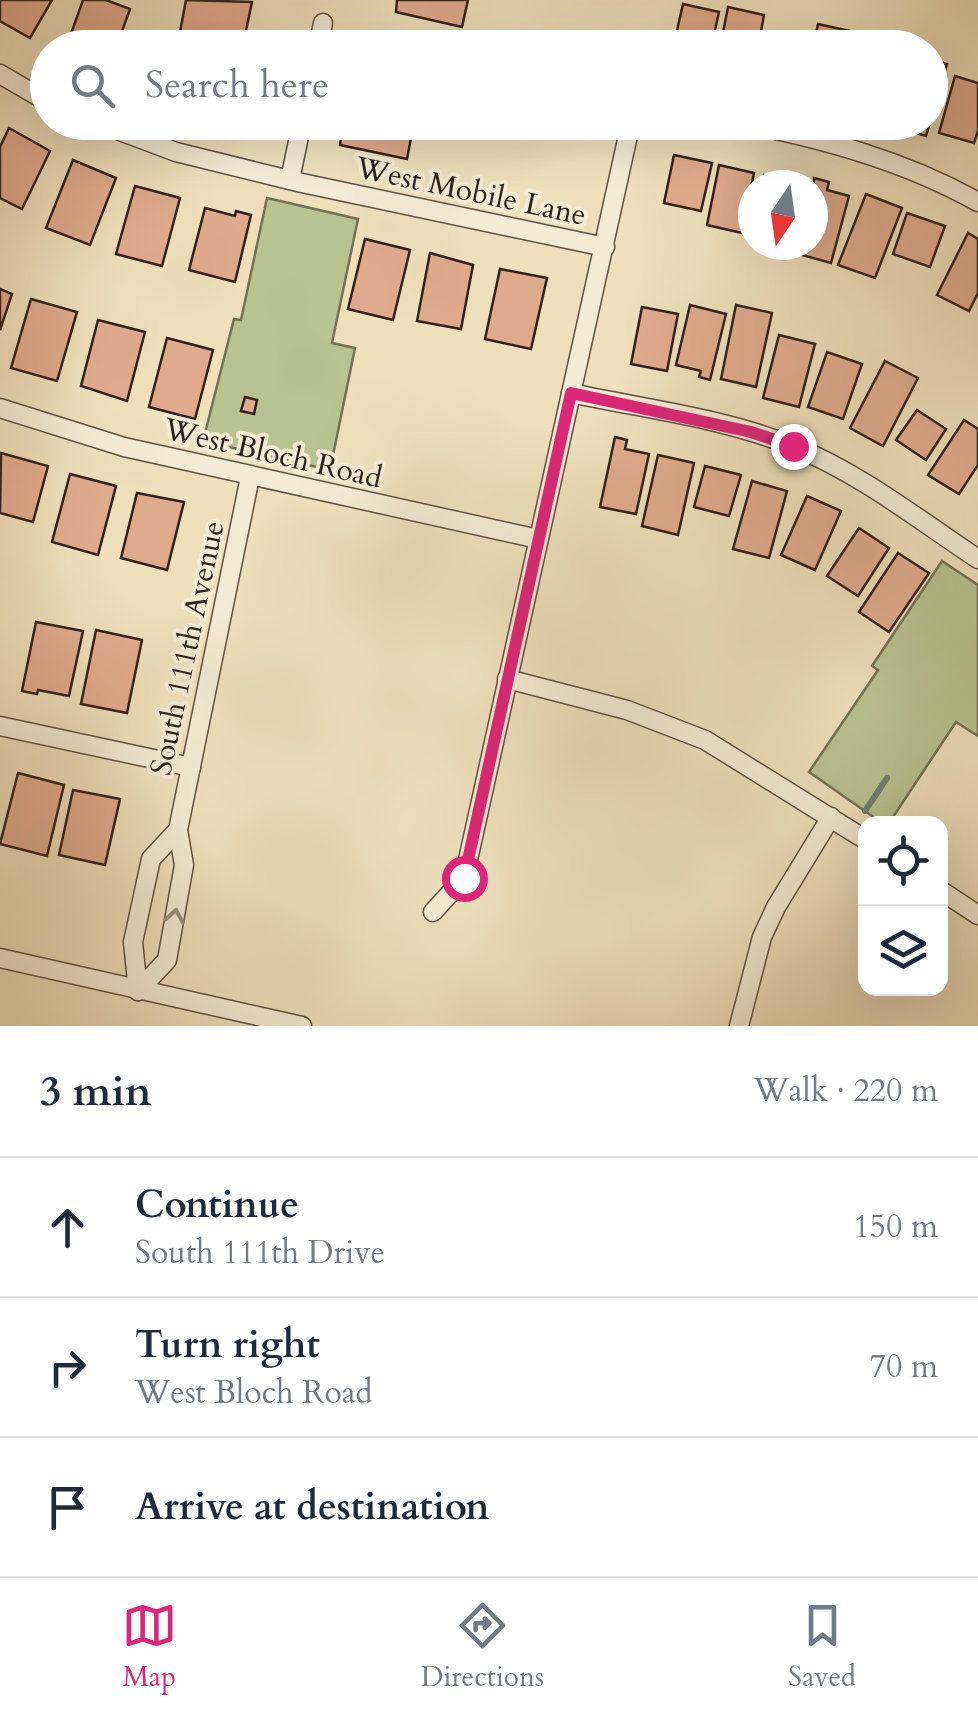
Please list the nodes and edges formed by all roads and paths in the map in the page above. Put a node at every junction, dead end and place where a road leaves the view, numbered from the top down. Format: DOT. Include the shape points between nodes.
graph roads {
  1 [pos="323,24"];
  2 [pos="322,30"];
  3 [pos="0,74"];
  4 [pos="30,92"];
  5 [pos="144,140"];
  6 [pos="298,140"];
  7 [pos="627,140"];
  8 [pos="826,140"];
  9 [pos="290,180"];
  10 [pos="978,202"];
  11 [pos="605,246"];
  12 [pos="571,393"];
  13 [pos="0,408"];
  14 [pos="250,477"];
  15 [pos="538,540"];
  16 [pos="978,559"];
  17 [pos="507,679"];
  18 [pos="0,726"];
  19 [pos="190,767"];
  20 [pos="831,817"];
  21 [pos="178,830"];
  22 [pos="858,835"];
  23 [pos="948,895"];
  24 [pos="433,912"];
  25 [pos="978,915"];
  26 [pos="0,958"];
  27 [pos="138,991"];
  28 [pos="302,1026"];
  29 [pos="739,1026"];
  1 -- 2 [label="street"];
  3 -- 4 [label="street"];
  5 -- 9 [label="street, West Mobile Lane"];
  6 -- 9 [label="street"];
  7 -- 11 [label="street"];
  8 -- 10 [label="street"];
  9 -- 11 [label="street, West Mobile Lane"];
  11 -- 12 [label="street"];
  12 -- 15 [label="street"];
  12 -- 16 [label="street" via="793,446 842,470"];
  13 -- 14 [label="street, West Bloch Road"];
  14 -- 15 [label="street, West Bloch Road"];
  14 -- 19 [label="street, South 111th Avenue"];
  15 -- 17 [label="street"];
  17 -- 20 [label="street" via="664,722"];
  17 -- 24 [label="street" via="464,878"];
  18 -- 19 [label="street"];
  19 -- 21 [label="street, South 111th Avenue"];
  20 -- 22 [label="street"];
  20 -- 29 [label="street" via="762,937"];
  21 -- 27 [label="street, South 111th Avenue" via="151,859 132,942"];
  27 -- 21 [label="street, South 111th Avenue, one-way" via="167,960 184,865"];
  23 -- 25 [label="street"];
  26 -- 27 [label="street"];
  27 -- 28 [label="street"];
}
